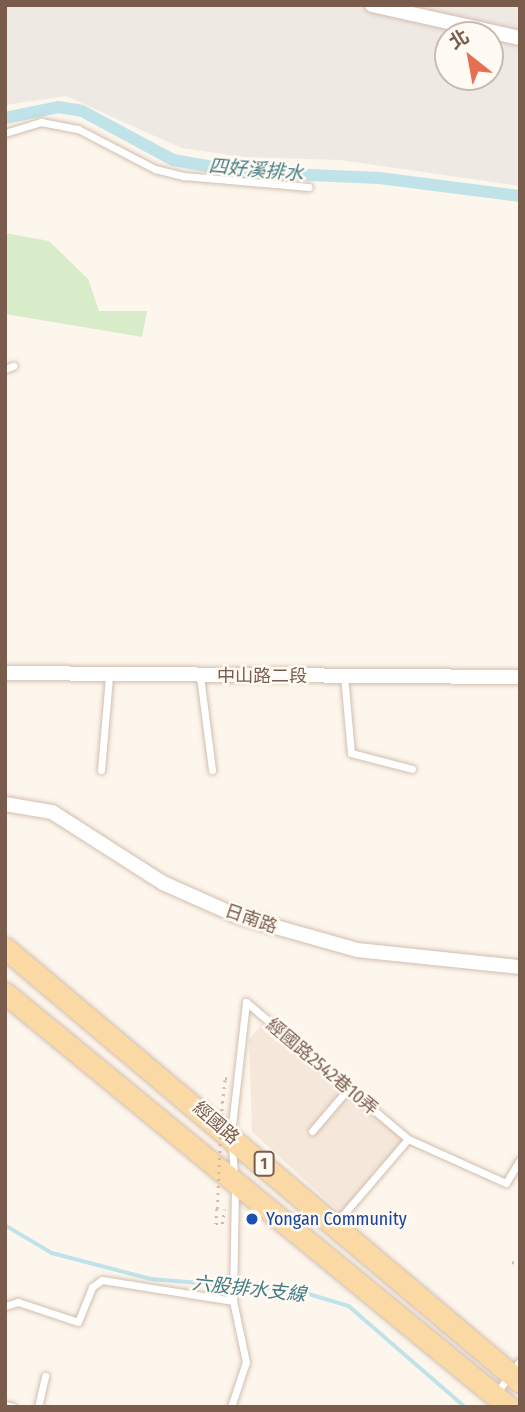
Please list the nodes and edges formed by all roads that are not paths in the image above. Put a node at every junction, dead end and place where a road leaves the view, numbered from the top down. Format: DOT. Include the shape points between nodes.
graph roads {
  1 [pos="372,5"];
  2 [pos="520,38"];
  3 [pos="5,133"];
  4 [pos="309,187"];
  5 [pos="5,673"];
  6 [pos="109,676"];
  7 [pos="200,676"];
  8 [pos="344,676"];
  9 [pos="520,677"];
  10 [pos="412,769"];
  11 [pos="101,770"];
  12 [pos="212,770"];
  13 [pos="5,804"];
  14 [pos="5,948"];
  15 [pos="520,967"];
  16 [pos="5,993"];
  17 [pos="348,1089"];
  18 [pos="312,1131"];
  19 [pos="231,1136"];
  20 [pos="408,1139"];
  21 [pos="520,1160"];
  22 [pos="235,1184"];
  23 [pos="336,1223"];
  24 [pos="233,1296"];
  25 [pos="5,1306"];
  26 [pos="517,1372"];
  27 [pos="45,1376"];
  28 [pos="502,1401"];
  29 [pos="5,1405"];
  30 [pos="13,1407"];
  31 [pos="38,1407"];
  32 [pos="231,1407"];
  1 -- 2 [label="street"];
  3 -- 4 [label="lane" via="41,122 78,129 155,169 184,176"];
  5 -- 6 [label="street, 中山路二段"];
  6 -- 7 [label="street, 中山路二段"];
  6 -- 11 [label="lane"];
  7 -- 8 [label="street, 中山路二段"];
  7 -- 12 [label="lane"];
  8 -- 9 [label="street, 中山路二段"];
  8 -- 10 [label="lane" via="351,753"];
  13 -- 15 [label="street, 日南路" via="52,812 163,883 237,916 358,950"];
  14 -- 19 [label="main road, 經國路 / 1"];
  16 -- 22 [label="main road, 經國路 / 1"];
  17 -- 18 [label="lane"];
  17 -- 19 [label="lane, 經國路2542巷10弄" via="246,1002"];
  17 -- 20 [label="lane, 經國路2542巷10弄"];
  19 -- 22 [label="lane"];
  19 -- 23 [label="main road, 經國路 / 1"];
  20 -- 21 [label="lane, 經國路2542巷10弄" via="506,1184"];
  20 -- 23 [label="lane"];
  22 -- 24 [label="lane"];
  22 -- 28 [label="main road, 經國路 / 1"];
  23 -- 26 [label="main road, 經國路 / 1"];
  24 -- 25 [label="lane" via="102,1280 92,1287 78,1322 18,1302"];
  24 -- 32 [label="lane" via="246,1362"];
  26 -- 28 [label="lane"];
  27 -- 31 [label="lane"];
  29 -- 30 [label="lane"];
}
